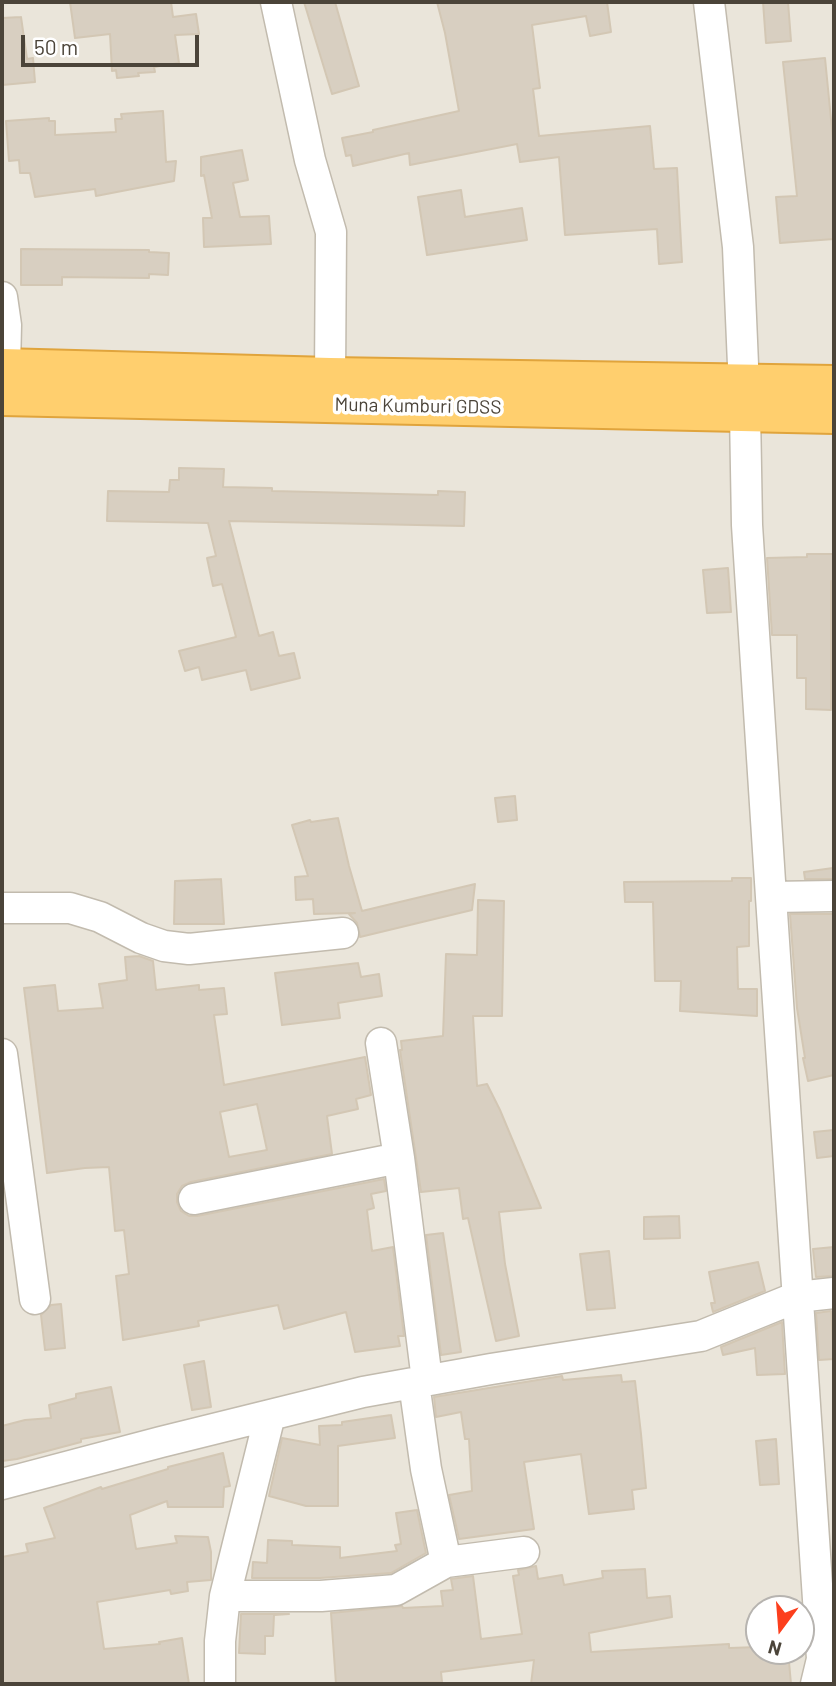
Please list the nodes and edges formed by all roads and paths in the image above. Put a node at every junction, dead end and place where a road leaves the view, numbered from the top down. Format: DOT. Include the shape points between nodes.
graph roads {
  1 [pos="276,2"];
  2 [pos="709,2"];
  3 [pos="2,298"];
  4 [pos="330,377"];
  5 [pos="3,378"];
  6 [pos="834,385"];
  7 [pos="745,397"];
  8 [pos="834,414"];
  9 [pos="771,897"];
  10 [pos="834,897"];
  11 [pos="2,908"];
  12 [pos="343,933"];
  13 [pos="381,1043"];
  14 [pos="2,1054"];
  15 [pos="400,1158"];
  16 [pos="194,1199"];
  17 [pos="834,1293"];
  18 [pos="797,1297"];
  19 [pos="34,1299"];
  20 [pos="420,1381"];
  21 [pos="270,1415"];
  22 [pos="2,1484"];
  23 [pos="524,1552"];
  24 [pos="446,1562"];
  25 [pos="225,1596"];
  26 [pos="220,1684"];
  27 [pos="816,1684"];
  1 -- 4 [label="street" via="310,160 331,232"];
  2 -- 7 [label="street" via="738,247"];
  3 -- 5 [label="street" via="6,325"];
  4 -- 5 [label="highway, Muna Kumburi GDSS"];
  4 -- 7 [label="highway, Muna Kumburi GDSS"];
  5 -- 7 [label="highway, Muna Kumburi GDSS"];
  6 -- 7 [label="highway, Muna Kumburi GDSS"];
  7 -- 8 [label="highway, Muna Kumburi GDSS"];
  7 -- 9 [label="street" via="747,525"];
  9 -- 10 [label="street"];
  9 -- 18 [label="street"];
  11 -- 12 [label="street" via="70,908 164,946 189,949"];
  13 -- 15 [label="street"];
  14 -- 19 [label="street"];
  15 -- 16 [label="street"];
  15 -- 20 [label="street"];
  17 -- 18 [label="street"];
  18 -- 20 [label="street" via="701,1336"];
  18 -- 27 [label="street" via="822,1658"];
  20 -- 21 [label="street"];
  20 -- 24 [label="street" via="426,1469"];
  21 -- 22 [label="street"];
  21 -- 25 [label="street"];
  23 -- 24 [label="street"];
  24 -- 25 [label="street" via="396,1590"];
  25 -- 26 [label="street"];
}
